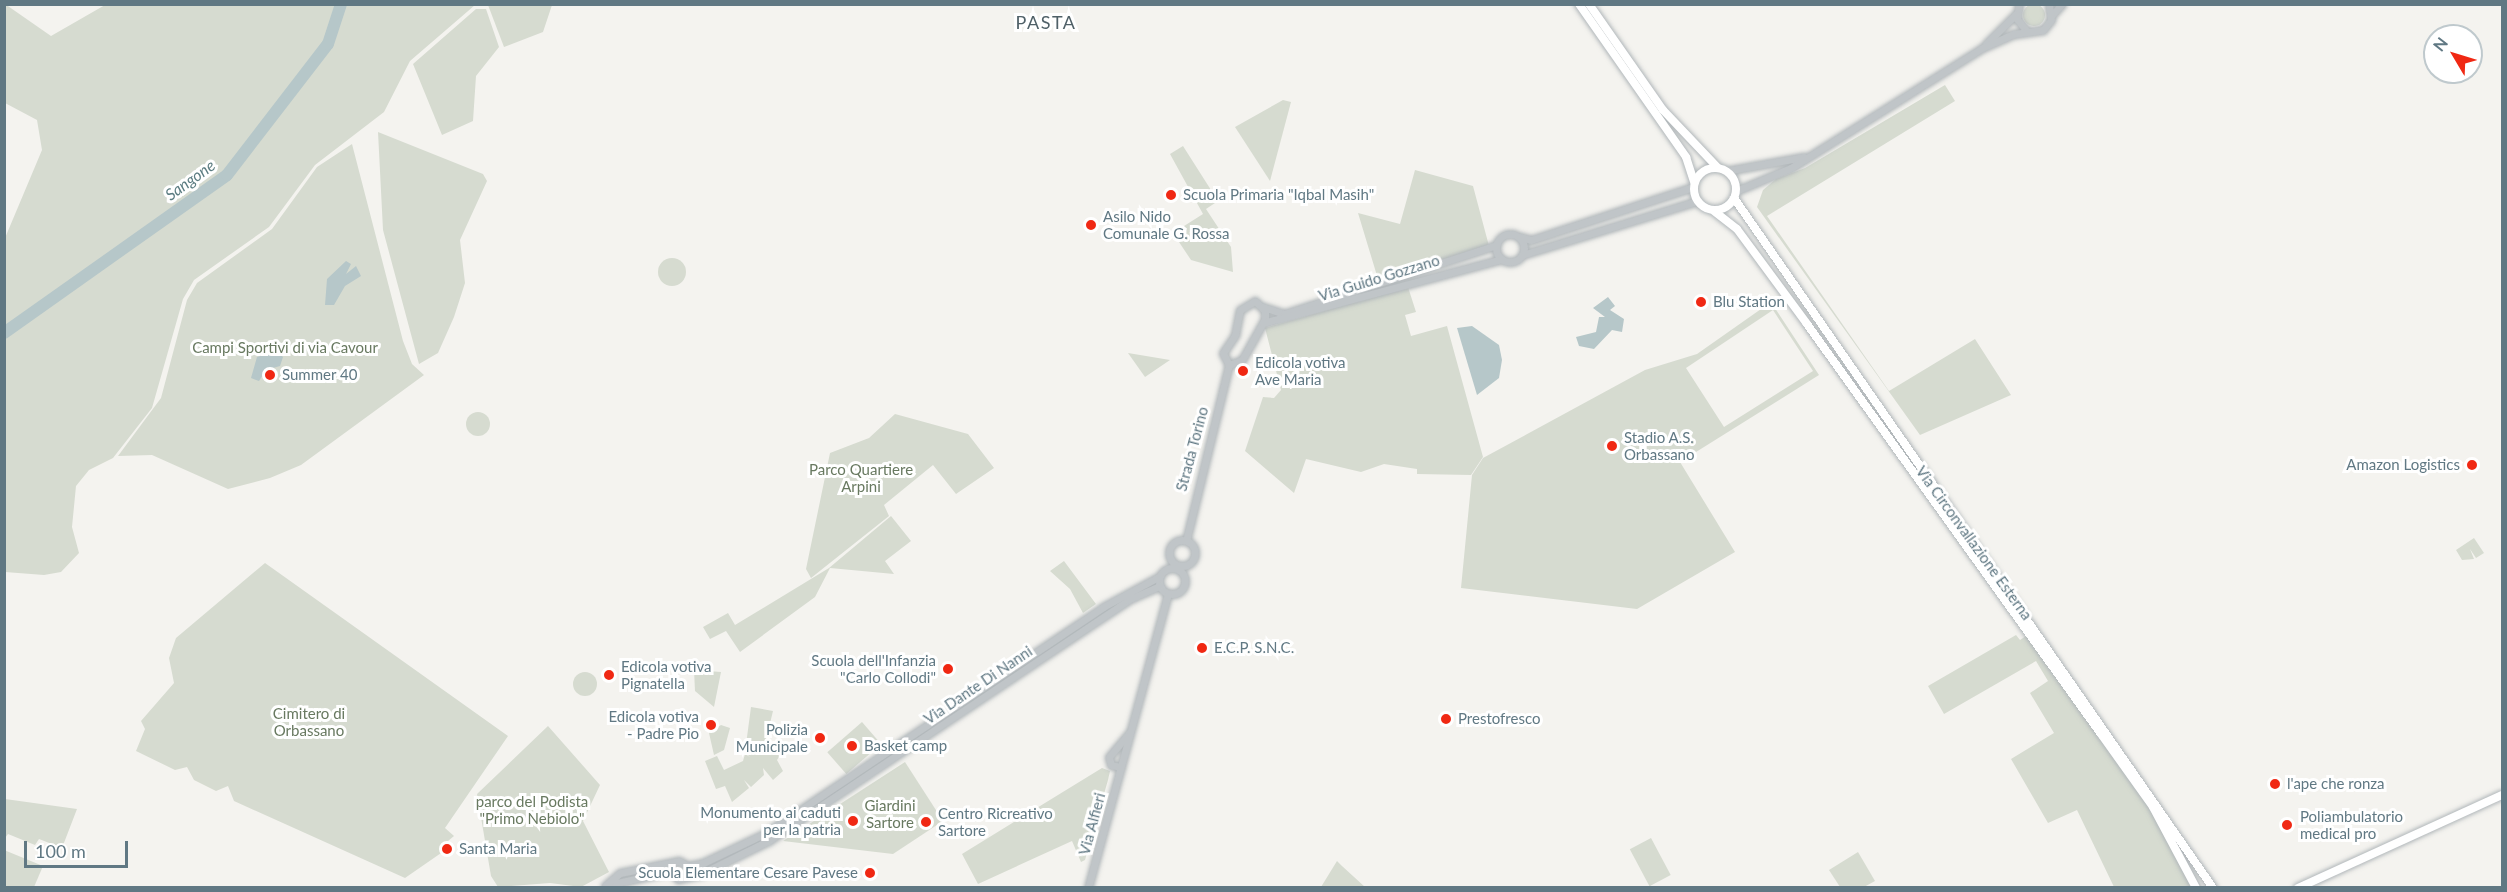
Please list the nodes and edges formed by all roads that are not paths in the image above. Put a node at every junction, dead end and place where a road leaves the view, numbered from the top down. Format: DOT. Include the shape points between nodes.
graph roads {
  1 [pos="1579,4"];
  2 [pos="1589,4"];
  3 [pos="2019,4"];
  4 [pos="2049,4"];
  5 [pos="2062,4"];
  6 [pos="2016,14"];
  7 [pos="2052,15"];
  8 [pos="2026,30"];
  9 [pos="1982,48"];
  10 [pos="1809,156"];
  11 [pos="1722,169"];
  12 [pos="1694,185"];
  13 [pos="1735,194"];
  14 [pos="1697,201"];
  15 [pos="1714,211"];
  16 [pos="1520,237"];
  17 [pos="1496,245"];
  18 [pos="1522,255"];
  19 [pos="1502,259"];
  20 [pos="1263,307"];
  21 [pos="1263,323"];
  22 [pos="1229,365"];
  23 [pos="1186,540"];
  24 [pos="1172,565"];
  25 [pos="1183,568"];
  26 [pos="1160,576"];
  27 [pos="1160,586"];
  28 [pos="1168,594"];
  29 [pos="1130,733"];
  30 [pos="1118,750"];
  31 [pos="1126,755"];
  32 [pos="1121,767"];
  33 [pos="2502,797"];
  34 [pos="688,866"];
  35 [pos="672,868"];
  36 [pos="687,876"];
  37 [pos="604,887"];
  38 [pos="1088,888"];
  39 [pos="2196,888"];
  40 [pos="2213,888"];
  41 [pos="2298,888"];
  42 [pos="2308,888"];
  1 -- 12 [label="main road" via="1686,157"];
  2 -- 11 [label="main road, Via Circonvallazione Esterna" via="1683,135"];
  3 -- 6 [label="street"];
  4 -- 7 [label="street"];
  5 -- 7 [label="street"];
  6 -- 8 [label="street"];
  6 -- 9 [label="street"];
  7 -- 8 [label="street" via="2043,30"];
  8 -- 9 [label="street"];
  9 -- 10 [label="street"];
  10 -- 11 [label="street"];
  10 -- 13 [label="street"];
  11 -- 12 [label="main road" via="1701,172"];
  11 -- 13 [label="main road, Via Circonvallazione Esterna"];
  12 -- 14 [label="main road"];
  12 -- 16 [label="street" via="1531,240"];
  13 -- 15 [label="main road"];
  13 -- 40 [label="main road, Via Circonvallazione Esterna"];
  14 -- 15 [label="main road, Via Circonvallazione Esterna"];
  14 -- 18 [label="street"];
  15 -- 39 [label="main road, Via Circonvallazione Esterna" via="1737,229 2102,734 2153,807"];
  16 -- 17 [label="street, Via Guido Gozzano" via="1504,235"];
  16 -- 18 [label="street"];
  17 -- 19 [label="street"];
  17 -- 20 [label="street, Via Guido Gozzano" via="1284,314"];
  18 -- 19 [label="street, Via Guido Gozzano"];
  19 -- 21 [label="street, Via Guido Gozzano"];
  20 -- 21 [label="street"];
  20 -- 22 [label="street, Strada Torino" via="1250,301 1243,305 1236,335 1223,353"];
  21 -- 22 [label="street" via="1249,339 1242,360"];
  22 -- 23 [label="street, Strada Torino"];
  23 -- 24 [label="street" via="1170,547"];
  23 -- 25 [label="street" via="1195,553"];
  24 -- 25 [label="street"];
  24 -- 26 [label="street"];
  25 -- 28 [label="street" via="1184,587"];
  26 -- 27 [label="street"];
  26 -- 34 [label="street, Via Dante Di Nanni" via="1096,611 778,826 718,858"];
  27 -- 28 [label="street"];
  27 -- 36 [label="street, Via Dante Di Nanni" via="1128,600 770,840"];
  28 -- 29 [label="street"];
  29 -- 30 [label="street"];
  29 -- 31 [label="street"];
  30 -- 31 [label="street"];
  30 -- 32 [label="street" via="1109,760"];
  31 -- 32 [label="street, Via Alfieri"];
  32 -- 38 [label="street, Via Alfieri"];
  33 -- 41 [label="main road"];
  33 -- 42 [label="main road"];
  34 -- 35 [label="street, Via Dante Di Nanni" via="681,861"];
  34 -- 36 [label="street"];
  35 -- 36 [label="street, Via Dante Di Nanni" via="676,878"];
  35 -- 37 [label="street, Via Dante Di Nanni" via="620,873"];
}
